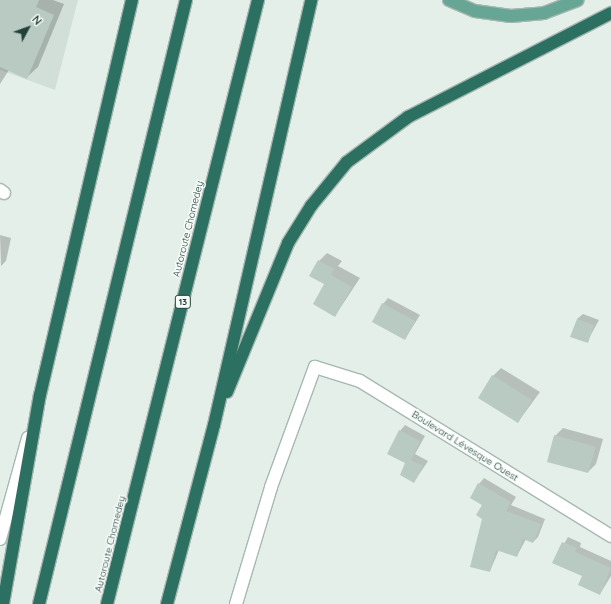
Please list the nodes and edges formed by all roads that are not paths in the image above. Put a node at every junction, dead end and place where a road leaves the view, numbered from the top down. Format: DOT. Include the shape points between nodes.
graph roads {
  1 [pos="132,0"];
  2 [pos="186,0"];
  3 [pos="258,0"];
  4 [pos="312,0"];
  5 [pos="449,0"];
  6 [pos="578,0"];
  7 [pos="611,13"];
  8 [pos="40,395"];
  9 [pos="214,425"];
  10 [pos="611,536"];
  11 [pos="0,539"];
  12 [pos="3,604"];
  13 [pos="39,604"];
  14 [pos="107,604"];
  15 [pos="168,604"];
  16 [pos="236,604"];
  1 -- 8 [label="highway"];
  2 -- 13 [label="highway"];
  3 -- 14 [label="highway, Autoroute Chomedey / 13"];
  4 -- 9 [label="highway"];
  5 -- 6 [label="main road" via="475,11 511,16 544,13"];
  7 -- 9 [label="highway" via="404,120 347,162 310,206 288,243"];
  8 -- 11 [label="street"];
  8 -- 12 [label="highway"];
  9 -- 15 [label="highway"];
  10 -- 16 [label="street, Boulevard Lévesque Ouest" via="360,381 315,367 271,487"];
}
